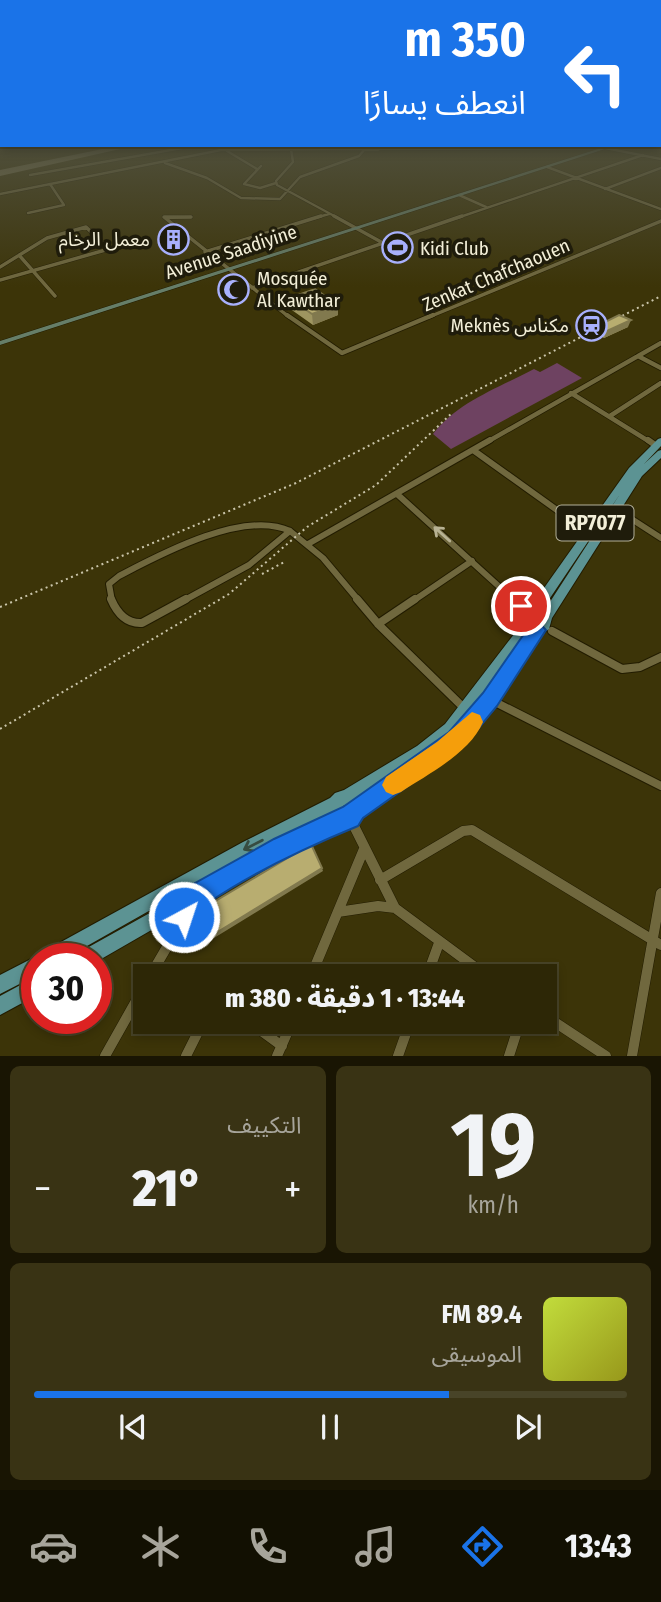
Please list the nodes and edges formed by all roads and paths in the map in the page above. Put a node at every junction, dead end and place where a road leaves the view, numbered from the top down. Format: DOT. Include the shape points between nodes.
graph roads {
  1 [pos="29,188"];
  2 [pos="53,188"];
  3 [pos="223,188"];
  4 [pos="284,188"];
  5 [pos="290,188"];
  6 [pos="480,188"];
  7 [pos="546,188"];
  8 [pos="605,189"];
  9 [pos="288,191"];
  10 [pos="0,194"];
  11 [pos="459,195"];
  12 [pos="487,208"];
  13 [pos="661,209"];
  14 [pos="27,213"];
  15 [pos="329,214"];
  16 [pos="191,217"];
  17 [pos="661,221"];
  18 [pos="355,229"];
  19 [pos="383,243"];
  20 [pos="205,252"];
  21 [pos="19,255"];
  22 [pos="0,267"];
  23 [pos="228,270"];
  24 [pos="32,271"];
  25 [pos="0,280"];
  26 [pos="252,288"];
  27 [pos="55,296"];
  28 [pos="0,343"];
  29 [pos="661,343"];
  30 [pos="638,356"];
  31 [pos="661,368"];
  32 [pos="661,383"];
  33 [pos="571,393"];
  34 [pos="610,416"];
  35 [pos="659,446"];
  36 [pos="472,450"];
  37 [pos="397,494"];
  38 [pos="616,509"];
  39 [pos="290,531"];
  40 [pos="589,533"];
  41 [pos="661,538"];
  42 [pos="308,544"];
  43 [pos="472,561"];
  44 [pos="540,622"];
  45 [pos="378,624"];
  46 [pos="661,657"];
  47 [pos="490,699"];
  48 [pos="467,710"];
  49 [pos="661,786"];
  50 [pos="345,809"];
  51 [pos="364,848"];
  52 [pos="380,880"];
  53 [pos="661,892"];
  54 [pos="196,896"];
  55 [pos="395,908"];
  56 [pos="338,912"];
  57 [pos="656,942"];
  58 [pos="75,943"];
  59 [pos="112,943"];
  60 [pos="439,943"];
  61 [pos="157,964"];
  62 [pos="316,964"];
  63 [pos="431,964"];
  64 [pos="470,964"];
  65 [pos="21,974"];
  66 [pos="0,985"];
  67 [pos="21,994"];
  68 [pos="0,1006"];
  69 [pos="133,1006"];
  70 [pos="557,1024"];
  71 [pos="197,1034"];
  72 [pos="261,1034"];
  73 [pos="287,1034"];
  74 [pos="406,1034"];
  75 [pos="516,1034"];
  76 [pos="279,1051"];
  77 [pos="105,1056"];
  78 [pos="186,1056"];
  79 [pos="398,1056"];
  80 [pos="509,1056"];
  81 [pos="606,1056"];
  82 [pos="632,1056"];
  1 -- 10 [label="street"];
  2 -- 14 [label="street" via="64,205"];
  3 -- 9 [label="street" via="248,200 280,199"];
  4 -- 9 [label="street"];
  5 -- 9 [label="street"];
  6 -- 11 [label="main road, Avenue Saadiyine"];
  7 -- 12 [label="street"];
  8 -- 13 [label="street"];
  9 -- 15 [label="street"];
  11 -- 12 [label="street"];
  11 -- 18 [label="main road, Avenue Saadiyine"];
  12 -- 19 [label="street"];
  15 -- 18 [label="street"];
  15 -- 20 [label="street"];
  16 -- 20 [label="street" via="164,217"];
  17 -- 26 [label="street, Zenkat Chafchaouen" via="342,354"];
  18 -- 19 [label="street"];
  18 -- 23 [label="main road, Avenue Saadiyine"];
  19 -- 26 [label="street"];
  20 -- 23 [label="street"];
  21 -- 22 [label="street"];
  21 -- 24 [label="street"];
  21 -- 24 [label="street" via="47,238 86,227 109,249"];
  23 -- 26 [label="street"];
  23 -- 28 [label="main road, Avenue Saadiyine"];
  24 -- 25 [label="street"];
  24 -- 27 [label="street"];
  29 -- 30 [label="street"];
  30 -- 31 [label="street"];
  30 -- 33 [label="street"];
  32 -- 34 [label="street"];
  33 -- 34 [label="street"];
  33 -- 36 [label="street"];
  34 -- 35 [label="street"];
  35 -- 38 [label="main road, RP7077"];
  35 -- 40 [label="main road, RP7077" via="632,471"];
  36 -- 37 [label="street"];
  36 -- 40 [label="street"];
  37 -- 42 [label="street"];
  43 -- 37 [label="street, one-way"];
  38 -- 41 [label="street"];
  38 -- 44 [label="main road, RP7077"];
  39 -- 39 [label="street" via="234,529 204,534 112,581 108,591 126,621 142,623 242,570"];
  39 -- 42 [label="street"];
  40 -- 44 [label="main road, RP7077"];
  42 -- 45 [label="street"];
  43 -- 44 [label="street"];
  43 -- 45 [label="street"];
  44 -- 46 [label="street" via="622,669"];
  44 -- 47 [label="main road, RP7077"];
  44 -- 48 [label="main road, RP7077"];
  45 -- 48 [label="street"];
  47 -- 49 [label="street"];
  47 -- 50 [label="main road, RP7077" via="444,750"];
  48 -- 50 [label="main road, RP7077" via="435,742"];
  50 -- 51 [label="street"];
  50 -- 54 [label="main road, RP7077"];
  50 -- 58 [label="main road, RP7077, one-way" via="248,846"];
  51 -- 52 [label="street"];
  51 -- 56 [label="street"];
  52 -- 55 [label="street"];
  52 -- 57 [label="street" via="472,830"];
  53 -- 57 [label="street"];
  54 -- 59 [label="main road, RP7077"];
  54 -- 61 [label="street"];
  55 -- 56 [label="street"];
  55 -- 60 [label="street"];
  56 -- 62 [label="street"];
  57 -- 82 [label="street"];
  60 -- 63 [label="street"];
  60 -- 64 [label="street"];
  65 -- 66 [label="main road"];
  67 -- 68 [label="main road"];
  69 -- 77 [label="street"];
  70 -- 81 [label="street"];
  71 -- 78 [label="street"];
  72 -- 76 [label="street"];
  73 -- 76 [label="street"];
  74 -- 79 [label="street"];
  75 -- 80 [label="street"];
}
